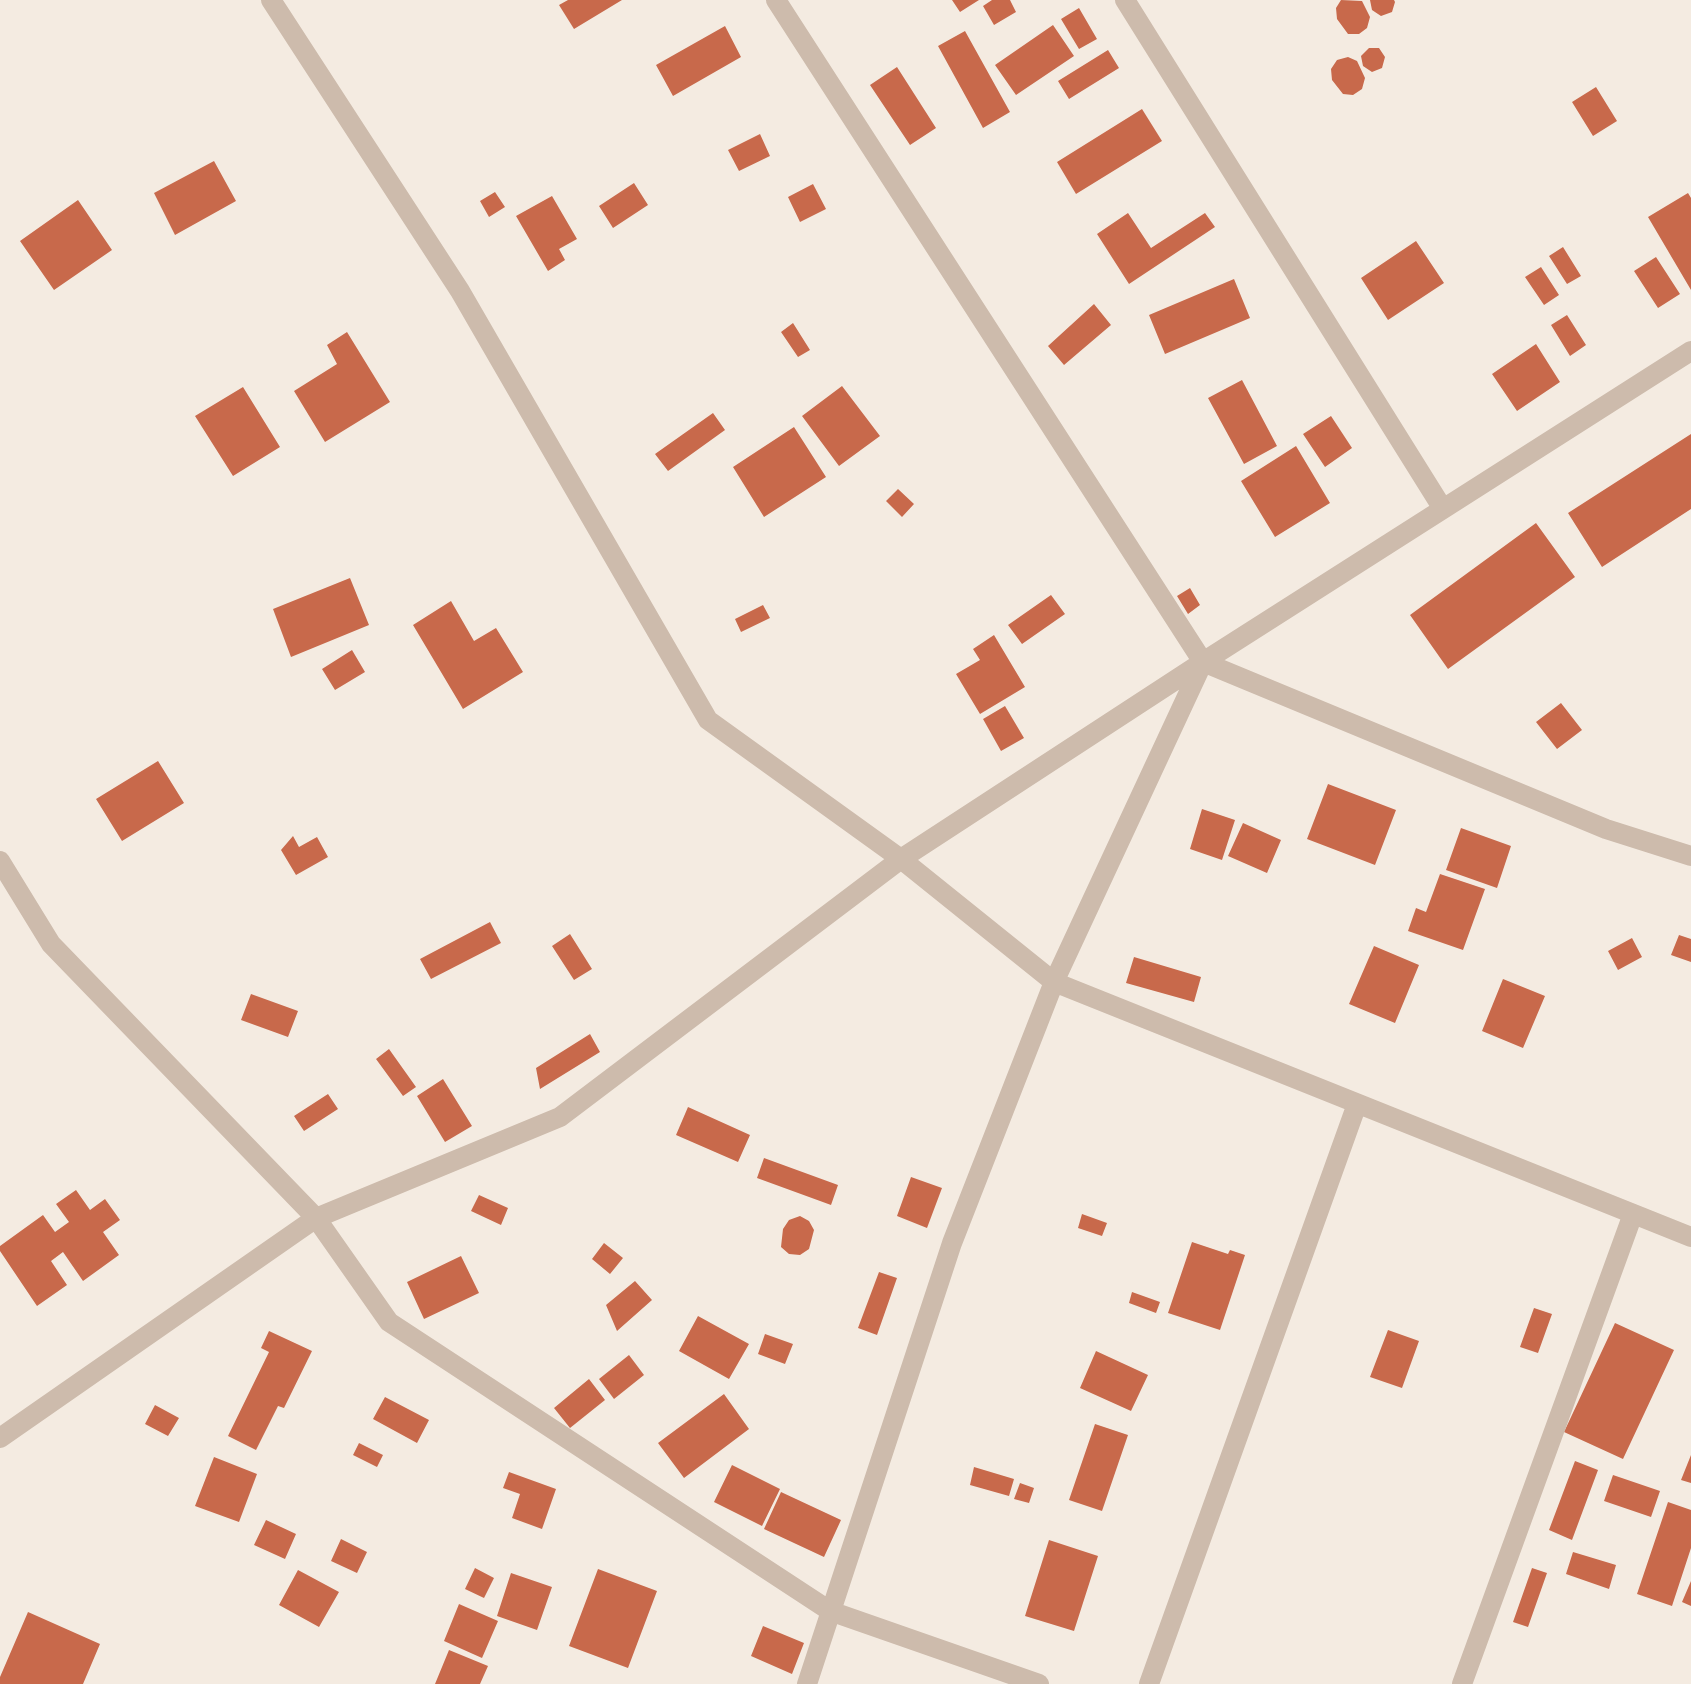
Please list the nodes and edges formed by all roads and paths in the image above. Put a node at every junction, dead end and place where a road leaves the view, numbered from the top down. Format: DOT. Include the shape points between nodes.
graph roads {
  1 [pos="271,0"];
  2 [pos="776,0"];
  3 [pos="1125,0"];
  4 [pos="1691,351"];
  5 [pos="1443,509"];
  6 [pos="1203,662"];
  7 [pos="1691,856"];
  8 [pos="901,859"];
  9 [pos="0,861"];
  10 [pos="1054,982"];
  11 [pos="1357,1104"];
  12 [pos="1633,1214"];
  13 [pos="316,1218"];
  14 [pos="1691,1237"];
  15 [pos="0,1438"];
  16 [pos="830,1611"];
  17 [pos="807,1684"];
  18 [pos="1039,1684"];
  19 [pos="1149,1684"];
  20 [pos="1462,1684"];
  1 -- 8 [label="street" via="460,291 708,720"];
  2 -- 6 [label="street"];
  3 -- 5 [label="street"];
  4 -- 5 [label="street"];
  5 -- 6 [label="street"];
  6 -- 7 [label="street" via="1606,829"];
  6 -- 8 [label="street"];
  6 -- 10 [label="street"];
  8 -- 10 [label="street"];
  8 -- 13 [label="street" via="560,1117"];
  9 -- 13 [label="street" via="51,944"];
  10 -- 11 [label="street"];
  10 -- 16 [label="street" via="952,1243"];
  11 -- 12 [label="street"];
  11 -- 19 [label="street"];
  12 -- 14 [label="street"];
  12 -- 20 [label="street"];
  13 -- 15 [label="street"];
  13 -- 16 [label="street" via="389,1322"];
  16 -- 17 [label="street"];
  16 -- 18 [label="street"];
}
